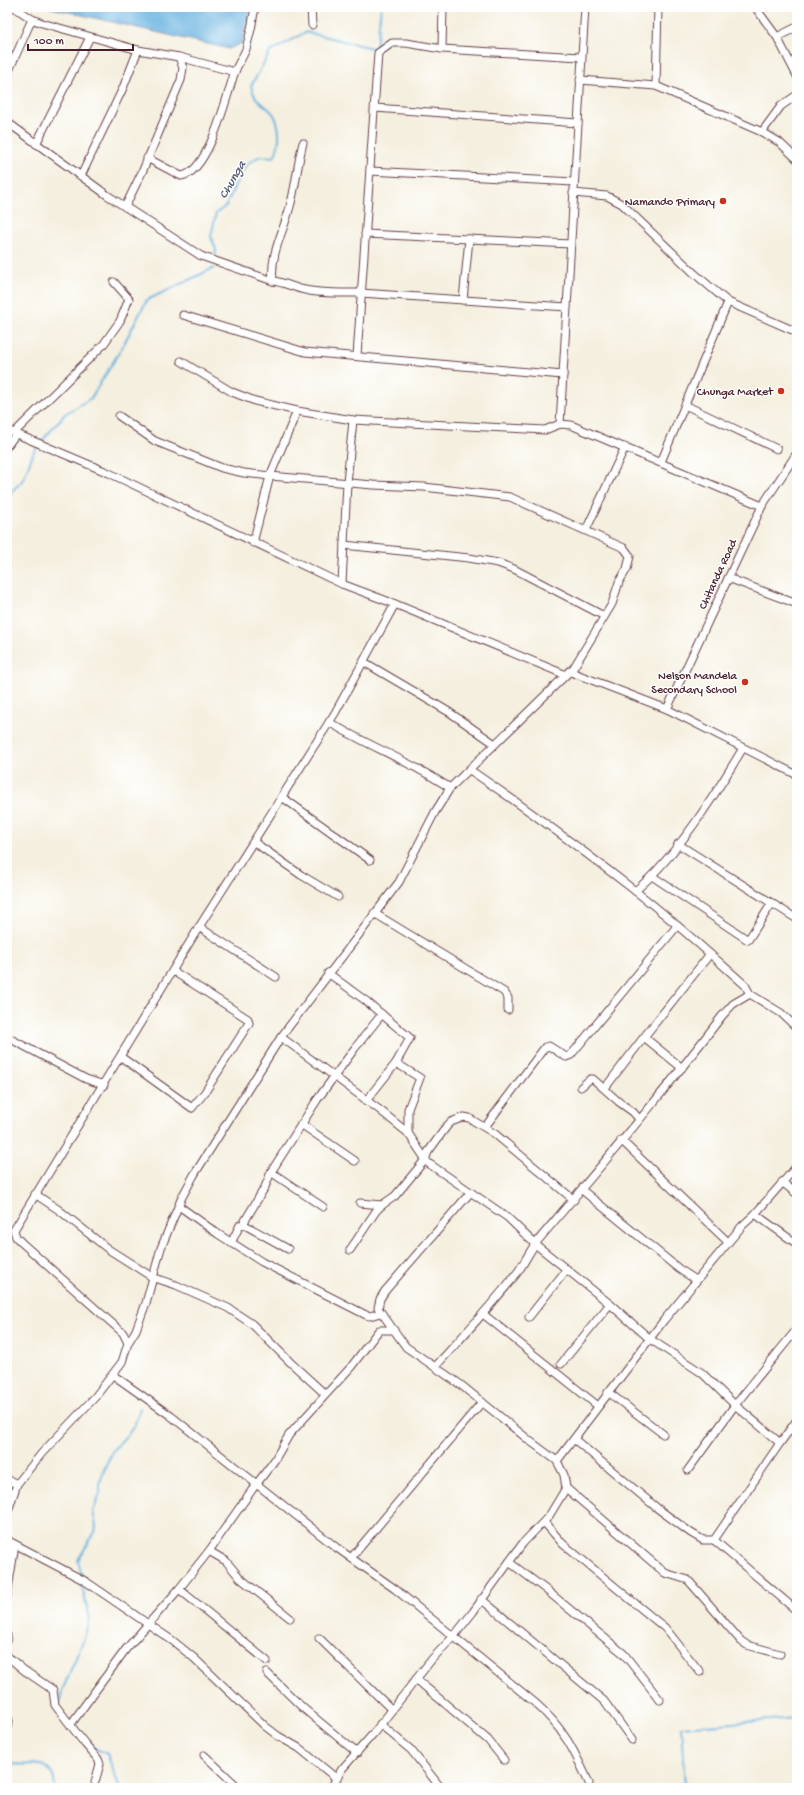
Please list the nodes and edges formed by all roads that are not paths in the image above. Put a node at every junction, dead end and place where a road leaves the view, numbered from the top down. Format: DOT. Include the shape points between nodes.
graph roads {
  1 [pos="14,7"];
  2 [pos="255,7"];
  3 [pos="311,7"];
  4 [pos="443,7"];
  5 [pos="585,7"];
  6 [pos="658,7"];
  7 [pos="755,7"];
  8 [pos="32,19"];
  9 [pos="312,25"];
  10 [pos="797,27"];
  11 [pos="90,37"];
  12 [pos="777,38"];
  13 [pos="442,49"];
  14 [pos="138,50"];
  15 [pos="179,57"];
  16 [pos="581,58"];
  17 [pos="235,72"];
  18 [pos="7,75"];
  19 [pos="797,76"];
  20 [pos="580,80"];
  21 [pos="656,86"];
  22 [pos="797,95"];
  23 [pos="375,108"];
  24 [pos="7,122"];
  25 [pos="578,124"];
  26 [pos="762,132"];
  27 [pos="303,143"];
  28 [pos="36,144"];
  29 [pos="147,158"];
  30 [pos="797,159"];
  31 [pos="370,171"];
  32 [pos="81,176"];
  33 [pos="574,182"];
  34 [pos="573,193"];
  35 [pos="125,207"];
  36 [pos="365,234"];
  37 [pos="469,239"];
  38 [pos="571,244"];
  39 [pos="114,282"];
  40 [pos="273,282"];
  41 [pos="361,293"];
  42 [pos="463,300"];
  43 [pos="728,302"];
  44 [pos="567,307"];
  45 [pos="183,315"];
  46 [pos="797,332"];
  47 [pos="357,356"];
  48 [pos="181,361"];
  49 [pos="563,375"];
  50 [pos="685,405"];
  51 [pos="297,411"];
  52 [pos="119,416"];
  53 [pos="353,420"];
  54 [pos="560,424"];
  55 [pos="12,432"];
  56 [pos="7,446"];
  57 [pos="626,447"];
  58 [pos="778,449"];
  59 [pos="797,453"];
  60 [pos="661,462"];
  61 [pos="270,476"];
  62 [pos="347,483"];
  63 [pos="762,506"];
  64 [pos="586,530"];
  65 [pos="253,543"];
  66 [pos="344,545"];
  67 [pos="728,578"];
  68 [pos="342,584"];
  69 [pos="796,602"];
  70 [pos="395,604"];
  71 [pos="604,616"];
  72 [pos="364,662"];
  73 [pos="569,674"];
  74 [pos="667,709"];
  75 [pos="329,722"];
  76 [pos="495,744"];
  77 [pos="743,748"];
  78 [pos="470,770"];
  79 [pos="797,775"];
  80 [pos="450,788"];
  81 [pos="282,797"];
  82 [pos="254,842"];
  83 [pos="678,844"];
  84 [pos="370,860"];
  85 [pos="652,876"];
  86 [pos="635,891"];
  87 [pos="338,898"];
  88 [pos="772,903"];
  89 [pos="374,914"];
  90 [pos="797,919"];
  91 [pos="677,926"];
  92 [pos="199,927"];
  93 [pos="710,954"];
  94 [pos="173,971"];
  95 [pos="328,973"];
  96 [pos="276,977"];
  97 [pos="750,994"];
  98 [pos="508,1010"];
  99 [pos="382,1014"];
  100 [pos="797,1028"];
  101 [pos="7,1037"];
  102 [pos="281,1037"];
  103 [pos="644,1037"];
  104 [pos="121,1057"];
  105 [pos="396,1063"];
  106 [pos="682,1068"];
  107 [pos="334,1076"];
  108 [pos="104,1085"];
  109 [pos="581,1087"];
  110 [pos="605,1088"];
  111 [pos="366,1101"];
  112 [pos="639,1119"];
  113 [pos="301,1124"];
  114 [pos="485,1127"];
  115 [pos="408,1133"];
  116 [pos="621,1140"];
  117 [pos="425,1160"];
  118 [pos="355,1161"];
  119 [pos="797,1166"];
  120 [pos="271,1172"];
  121 [pos="782,1182"];
  122 [pos="582,1190"];
  123 [pos="470,1193"];
  124 [pos="35,1194"];
  125 [pos="797,1194"];
  126 [pos="574,1200"];
  127 [pos="360,1203"];
  128 [pos="382,1205"];
  129 [pos="179,1206"];
  130 [pos="323,1207"];
  131 [pos="755,1214"];
  132 [pos="243,1224"];
  133 [pos="231,1242"];
  134 [pos="728,1242"];
  135 [pos="535,1244"];
  136 [pos="797,1244"];
  137 [pos="288,1249"];
  138 [pos="350,1250"];
  139 [pos="567,1269"];
  140 [pos="152,1277"];
  141 [pos="696,1280"];
  142 [pos="610,1304"];
  143 [pos="380,1313"];
  144 [pos="483,1314"];
  145 [pos="529,1318"];
  146 [pos="797,1329"];
  147 [pos="393,1330"];
  148 [pos="650,1339"];
  149 [pos="128,1343"];
  150 [pos="561,1364"];
  151 [pos="435,1367"];
  152 [pos="113,1375"];
  153 [pos="608,1392"];
  154 [pos="325,1394"];
  155 [pos="482,1402"];
  156 [pos="734,1405"];
  157 [pos="598,1406"];
  158 [pos="797,1420"];
  159 [pos="663,1434"];
  160 [pos="574,1439"];
  161 [pos="780,1443"];
  162 [pos="557,1461"];
  163 [pos="688,1470"];
  164 [pos="17,1484"];
  165 [pos="256,1484"];
  166 [pos="7,1485"];
  167 [pos="566,1488"];
  168 [pos="7,1514"];
  169 [pos="544,1522"];
  170 [pos="7,1540"];
  171 [pos="714,1540"];
  172 [pos="15,1545"];
  173 [pos="209,1551"];
  174 [pos="351,1558"];
  175 [pos="509,1562"];
  176 [pos="179,1589"];
  177 [pos="7,1596"];
  178 [pos="481,1599"];
  179 [pos="797,1611"];
  180 [pos="290,1618"];
  181 [pos="148,1624"];
  182 [pos="7,1635"];
  183 [pos="454,1636"];
  184 [pos="7,1638"];
  185 [pos="319,1638"];
  186 [pos="780,1654"];
  187 [pos="7,1656"];
  188 [pos="266,1661"];
  189 [pos="700,1672"];
  190 [pos="267,1673"];
  191 [pos="416,1679"];
  192 [pos="660,1700"];
  193 [pos="392,1710"];
  194 [pos="7,1714"];
  195 [pos="71,1724"];
  196 [pos="380,1724"];
  197 [pos="7,1727"];
  198 [pos="632,1740"];
  199 [pos="357,1753"];
  200 [pos="204,1755"];
  201 [pos="504,1760"];
  202 [pos="336,1778"];
  203 [pos="94,1782"];
  204 [pos="589,1783"];
  205 [pos="239,1788"];
  206 [pos="331,1788"];
  207 [pos="441,1788"];
  1 -- 8 [label="street"];
  2 -- 17 [label="street" via="246,49"];
  3 -- 9 [label="street"];
  4 -- 13 [label="street"];
  5 -- 16 [label="street"];
  6 -- 21 [label="street"];
  7 -- 12 [label="street"];
  8 -- 11 [label="street"];
  8 -- 18 [label="street"];
  10 -- 12 [label="street"];
  11 -- 14 [label="street"];
  11 -- 28 [label="street"];
  12 -- 19 [label="street"];
  13 -- 16 [label="street"];
  13 -- 23 [label="street" via="406,43 392,43 384,47 378,53"];
  14 -- 15 [label="street"];
  14 -- 32 [label="street"];
  15 -- 17 [label="street"];
  15 -- 29 [label="street" via="183,68 181,80"];
  16 -- 20 [label="street"];
  17 -- 29 [label="street" via="209,146 192,172 181,176"];
  20 -- 21 [label="street"];
  20 -- 25 [label="street"];
  21 -- 26 [label="street"];
  22 -- 26 [label="street" via="781,106"];
  23 -- 25 [label="street"];
  23 -- 31 [label="street"];
  24 -- 28 [label="street"];
  25 -- 33 [label="street"];
  26 -- 30 [label="street" via="779,142"];
  27 -- 40 [label="street" via="289,211 274,255"];
  28 -- 32 [label="street"];
  29 -- 35 [label="street"];
  31 -- 33 [label="street"];
  31 -- 36 [label="street"];
  32 -- 35 [label="street"];
  33 -- 34 [label="street"];
  34 -- 38 [label="street"];
  34 -- 43 [label="street" via="607,196 622,204"];
  35 -- 40 [label="street" via="201,256"];
  36 -- 37 [label="street"];
  36 -- 41 [label="street"];
  37 -- 38 [label="street"];
  37 -- 42 [label="street"];
  38 -- 44 [label="street"];
  39 -- 55 [label="street" via="129,299 120,322 103,345"];
  40 -- 41 [label="street" via="307,290"];
  41 -- 42 [label="street"];
  41 -- 47 [label="street"];
  42 -- 44 [label="street"];
  43 -- 46 [label="street"];
  43 -- 50 [label="street"];
  44 -- 49 [label="street"];
  45 -- 47 [label="street" via="305,352 328,356"];
  47 -- 49 [label="street"];
  48 -- 51 [label="street" via="232,392 255,401"];
  49 -- 54 [label="street"];
  50 -- 58 [label="street"];
  50 -- 60 [label="street"];
  51 -- 53 [label="street"];
  51 -- 61 [label="street"];
  52 -- 61 [label="street" via="155,441 222,468"];
  53 -- 54 [label="street" via="545,430"];
  53 -- 62 [label="street"];
  54 -- 57 [label="street" via="571,425"];
  55 -- 56 [label="street"];
  55 -- 65 [label="street" via="109,473"];
  57 -- 60 [label="street"];
  57 -- 64 [label="street"];
  59 -- 63 [label="street, Chitanda Road"];
  60 -- 63 [label="street"];
  61 -- 62 [label="street"];
  61 -- 65 [label="street"];
  62 -- 64 [label="street" via="424,487 510,497"];
  62 -- 66 [label="street"];
  63 -- 67 [label="street, Chitanda Road"];
  64 -- 71 [label="street" via="624,548 630,556 628,569 619,582 612,604"];
  65 -- 68 [label="street"];
  66 -- 68 [label="street"];
  66 -- 71 [label="street" via="498,563"];
  67 -- 69 [label="street"];
  67 -- 74 [label="street, Chitanda Road"];
  68 -- 70 [label="street"];
  70 -- 72 [label="street"];
  70 -- 73 [label="street"];
  71 -- 73 [label="street"];
  72 -- 75 [label="street"];
  72 -- 76 [label="street" via="449,712"];
  73 -- 74 [label="street"];
  73 -- 76 [label="street"];
  74 -- 77 [label="street"];
  75 -- 80 [label="street"];
  75 -- 81 [label="street"];
  76 -- 78 [label="street"];
  77 -- 79 [label="street"];
  77 -- 83 [label="street"];
  78 -- 80 [label="street"];
  78 -- 86 [label="street" via="540,818"];
  80 -- 89 [label="street" via="399,882"];
  81 -- 82 [label="street"];
  81 -- 84 [label="street"];
  82 -- 87 [label="street"];
  82 -- 92 [label="street"];
  83 -- 85 [label="street"];
  83 -- 88 [label="street"];
  85 -- 86 [label="street"];
  85 -- 88 [label="street" via="748,940"];
  86 -- 91 [label="street"];
  88 -- 90 [label="street"];
  89 -- 95 [label="street"];
  89 -- 98 [label="street" via="504,992 508,998"];
  91 -- 93 [label="street"];
  91 -- 114 [label="street" via="571,1055 566,1057 549,1046 545,1047"];
  92 -- 94 [label="street"];
  92 -- 96 [label="street"];
  93 -- 97 [label="street" via="745,985"];
  93 -- 103 [label="street"];
  94 -- 104 [label="street"];
  94 -- 104 [label="street" via="248,1018 249,1023 192,1108"];
  95 -- 99 [label="street"];
  95 -- 102 [label="street"];
  97 -- 100 [label="street" via="781,1013"];
  97 -- 106 [label="street" via="733,1004"];
  99 -- 105 [label="street" via="410,1038"];
  99 -- 107 [label="street"];
  101 -- 108 [label="street"];
  102 -- 107 [label="street"];
  102 -- 129 [label="street" via="194,1175"];
  103 -- 106 [label="street"];
  103 -- 110 [label="street"];
  104 -- 108 [label="street"];
  105 -- 111 [label="street"];
  105 -- 115 [label="street" via="420,1078 408,1109"];
  106 -- 112 [label="street"];
  107 -- 111 [label="street"];
  107 -- 113 [label="street"];
  108 -- 124 [label="street"];
  109 -- 110 [label="street" via="590,1079"];
  110 -- 112 [label="street"];
  111 -- 115 [label="street"];
  112 -- 116 [label="street"];
  113 -- 118 [label="street"];
  113 -- 120 [label="street"];
  114 -- 117 [label="street" via="464,1117 451,1122 428,1152"];
  114 -- 126 [label="street"];
  115 -- 117 [label="street"];
  116 -- 122 [label="street"];
  116 -- 134 [label="street"];
  117 -- 123 [label="street"];
  117 -- 128 [label="street" via="395,1196"];
  119 -- 121 [label="street"];
  120 -- 130 [label="street"];
  120 -- 132 [label="street"];
  121 -- 125 [label="street"];
  121 -- 131 [label="street"];
  122 -- 126 [label="street"];
  122 -- 141 [label="street"];
  123 -- 135 [label="street" via="507,1217"];
  123 -- 143 [label="street" via="385,1291 378,1304"];
  124 -- 140 [label="street" via="108,1249"];
  124 -- 149 [label="street" via="14,1230 16,1237 124,1333"];
  126 -- 135 [label="street"];
  127 -- 128 [label="street"];
  128 -- 138 [label="street"];
  129 -- 133 [label="street"];
  129 -- 140 [label="street"];
  131 -- 134 [label="street"];
  131 -- 136 [label="street"];
  132 -- 133 [label="street"];
  132 -- 137 [label="street"];
  133 -- 143 [label="street" via="262,1262 370,1316"];
  134 -- 141 [label="street"];
  135 -- 139 [label="street"];
  135 -- 144 [label="street" via="518,1272"];
  139 -- 142 [label="street"];
  139 -- 145 [label="street"];
  140 -- 149 [label="street" via="144,1310"];
  140 -- 154 [label="street" via="176,1284 240,1316 263,1333"];
  141 -- 148 [label="street"];
  142 -- 148 [label="street"];
  142 -- 150 [label="street"];
  143 -- 147 [label="street"];
  144 -- 151 [label="street"];
  144 -- 157 [label="street"];
  146 -- 156 [label="street"];
  147 -- 151 [label="street" via="406,1347"];
  147 -- 154 [label="street" via="379,1330"];
  148 -- 153 [label="street"];
  148 -- 156 [label="street" via="702,1373"];
  149 -- 152 [label="street" via="122,1362"];
  151 -- 155 [label="street"];
  152 -- 164 [label="street" via="42,1452"];
  152 -- 165 [label="street" via="160,1408"];
  153 -- 157 [label="street"];
  153 -- 159 [label="street"];
  154 -- 165 [label="street" via="289,1435 274,1461"];
  155 -- 162 [label="street"];
  155 -- 174 [label="street"];
  156 -- 161 [label="street"];
  156 -- 163 [label="street"];
  157 -- 160 [label="street"];
  158 -- 161 [label="street"];
  160 -- 162 [label="street"];
  160 -- 171 [label="street" via="691,1533 703,1540"];
  161 -- 171 [label="street"];
  162 -- 167 [label="street" via="564,1475"];
  164 -- 166 [label="street" via="11,1481"];
  164 -- 168 [label="street"];
  165 -- 173 [label="street"];
  165 -- 174 [label="street"];
  167 -- 169 [label="street"];
  167 -- 186 [label="street" via="666,1573 688,1580 741,1641"];
  169 -- 175 [label="street" via="528,1536"];
  169 -- 189 [label="street" via="563,1544 665,1628"];
  170 -- 172 [label="street"];
  171 -- 179 [label="street"];
  172 -- 177 [label="street"];
  172 -- 181 [label="street" via="85,1582"];
  173 -- 176 [label="street"];
  173 -- 180 [label="street" via="226,1561 240,1578"];
  174 -- 183 [label="street"];
  175 -- 178 [label="street"];
  175 -- 192 [label="street" via="624,1654"];
  176 -- 181 [label="street"];
  176 -- 188 [label="street"];
  178 -- 183 [label="street"];
  178 -- 198 [label="street" via="604,1701"];
  181 -- 195 [label="street" via="126,1649"];
  181 -- 202 [label="street" via="194,1658 265,1726 299,1748"];
  182 -- 184 [label="street"];
  183 -- 191 [label="street" via="445,1643"];
  183 -- 204 [label="street" via="553,1720 573,1748"];
  185 -- 193 [label="street"];
  187 -- 195 [label="street" via="53,1690 55,1704"];
  190 -- 199 [label="street" via="303,1708"];
  191 -- 193 [label="street"];
  191 -- 201 [label="street" via="488,1740"];
  193 -- 196 [label="street"];
  194 -- 197 [label="street"];
  195 -- 203 [label="street" via="98,1758 100,1764"];
  196 -- 199 [label="street"];
  196 -- 207 [label="street" via="411,1750"];
  199 -- 202 [label="street"];
  200 -- 205 [label="street"];
  202 -- 206 [label="street"];
}
